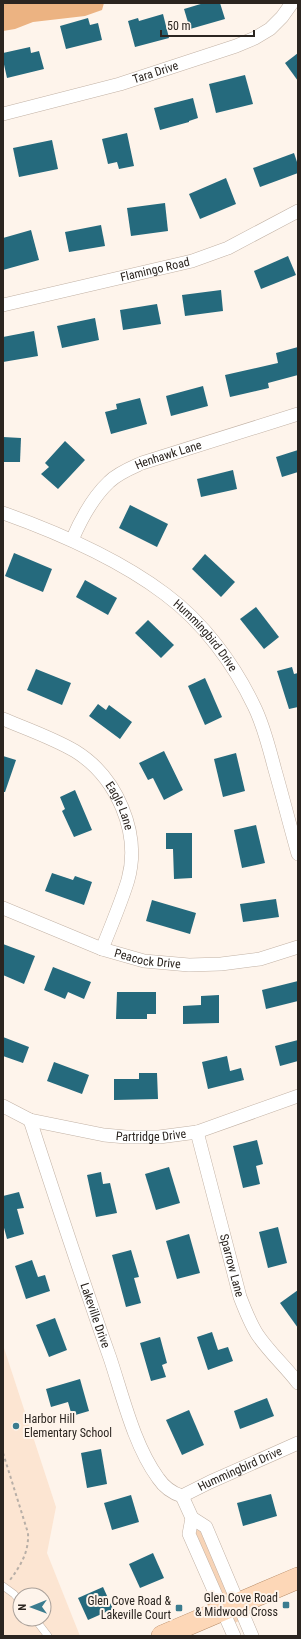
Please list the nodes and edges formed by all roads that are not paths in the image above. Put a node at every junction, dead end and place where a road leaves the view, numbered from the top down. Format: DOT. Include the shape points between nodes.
graph roads {
  1 [pos="292,3"];
  2 [pos="3,114"];
  3 [pos="298,211"];
  4 [pos="3,305"];
  5 [pos="298,414"];
  6 [pos="3,513"];
  7 [pos="72,540"];
  8 [pos="3,719"];
  9 [pos="298,854"];
  10 [pos="3,908"];
  11 [pos="298,947"];
  12 [pos="102,949"];
  13 [pos="298,1096"];
  14 [pos="3,1106"];
  15 [pos="30,1120"];
  16 [pos="197,1132"];
  17 [pos="298,1383"];
  18 [pos="298,1443"];
  19 [pos="182,1496"];
  20 [pos="192,1518"];
  21 [pos="298,1578"];
  22 [pos="3,1586"];
  23 [pos="12,1593"];
  24 [pos="230,1608"];
  25 [pos="41,1627"];
  26 [pos="48,1636"];
  27 [pos="162,1636"];
  28 [pos="234,1636"];
  29 [pos="252,1636"];
  1 -- 2 [label="street, Tara Drive" via="270,29 236,46 120,84"];
  3 -- 4 [label="street, Flamingo Road" via="228,248 192,261"];
  5 -- 7 [label="street, Henhawk Lane" via="124,471 109,481 90,505 81,518"];
  6 -- 7 [label="street, Hummingbird Drive"];
  7 -- 9 [label="street, Hummingbird Drive" via="131,571 166,594 200,626 229,662 255,707 266,736"];
  8 -- 12 [label="street, Eagle Lane" via="76,752 107,782 122,808 131,834 132,853 128,880"];
  10 -- 12 [label="street, Peacock Drive"];
  11 -- 12 [label="street, Peacock Drive" via="260,959 189,965 144,961"];
  13 -- 16 [label="street, Partridge Drive"];
  14 -- 15 [label="street, Partridge Drive"];
  15 -- 16 [label="street, Partridge Drive" via="126,1137 159,1137"];
  15 -- 19 [label="street, Lakeville Drive" via="137,1438 158,1478 174,1494"];
  16 -- 17 [label="street, Sparrow Lane" via="240,1297 249,1320 268,1349"];
  18 -- 19 [label="street, Hummingbird Drive"];
  19 -- 20 [label="street"];
  20 -- 24 [label="street" via="189,1534"];
  20 -- 24 [label="street" via="206,1526"];
  21 -- 24 [label="main road"];
  22 -- 23 [label="lane"];
  24 -- 27 [label="main road"];
  24 -- 28 [label="street"];
  24 -- 29 [label="street"];
  25 -- 26 [label="lane"];
}
